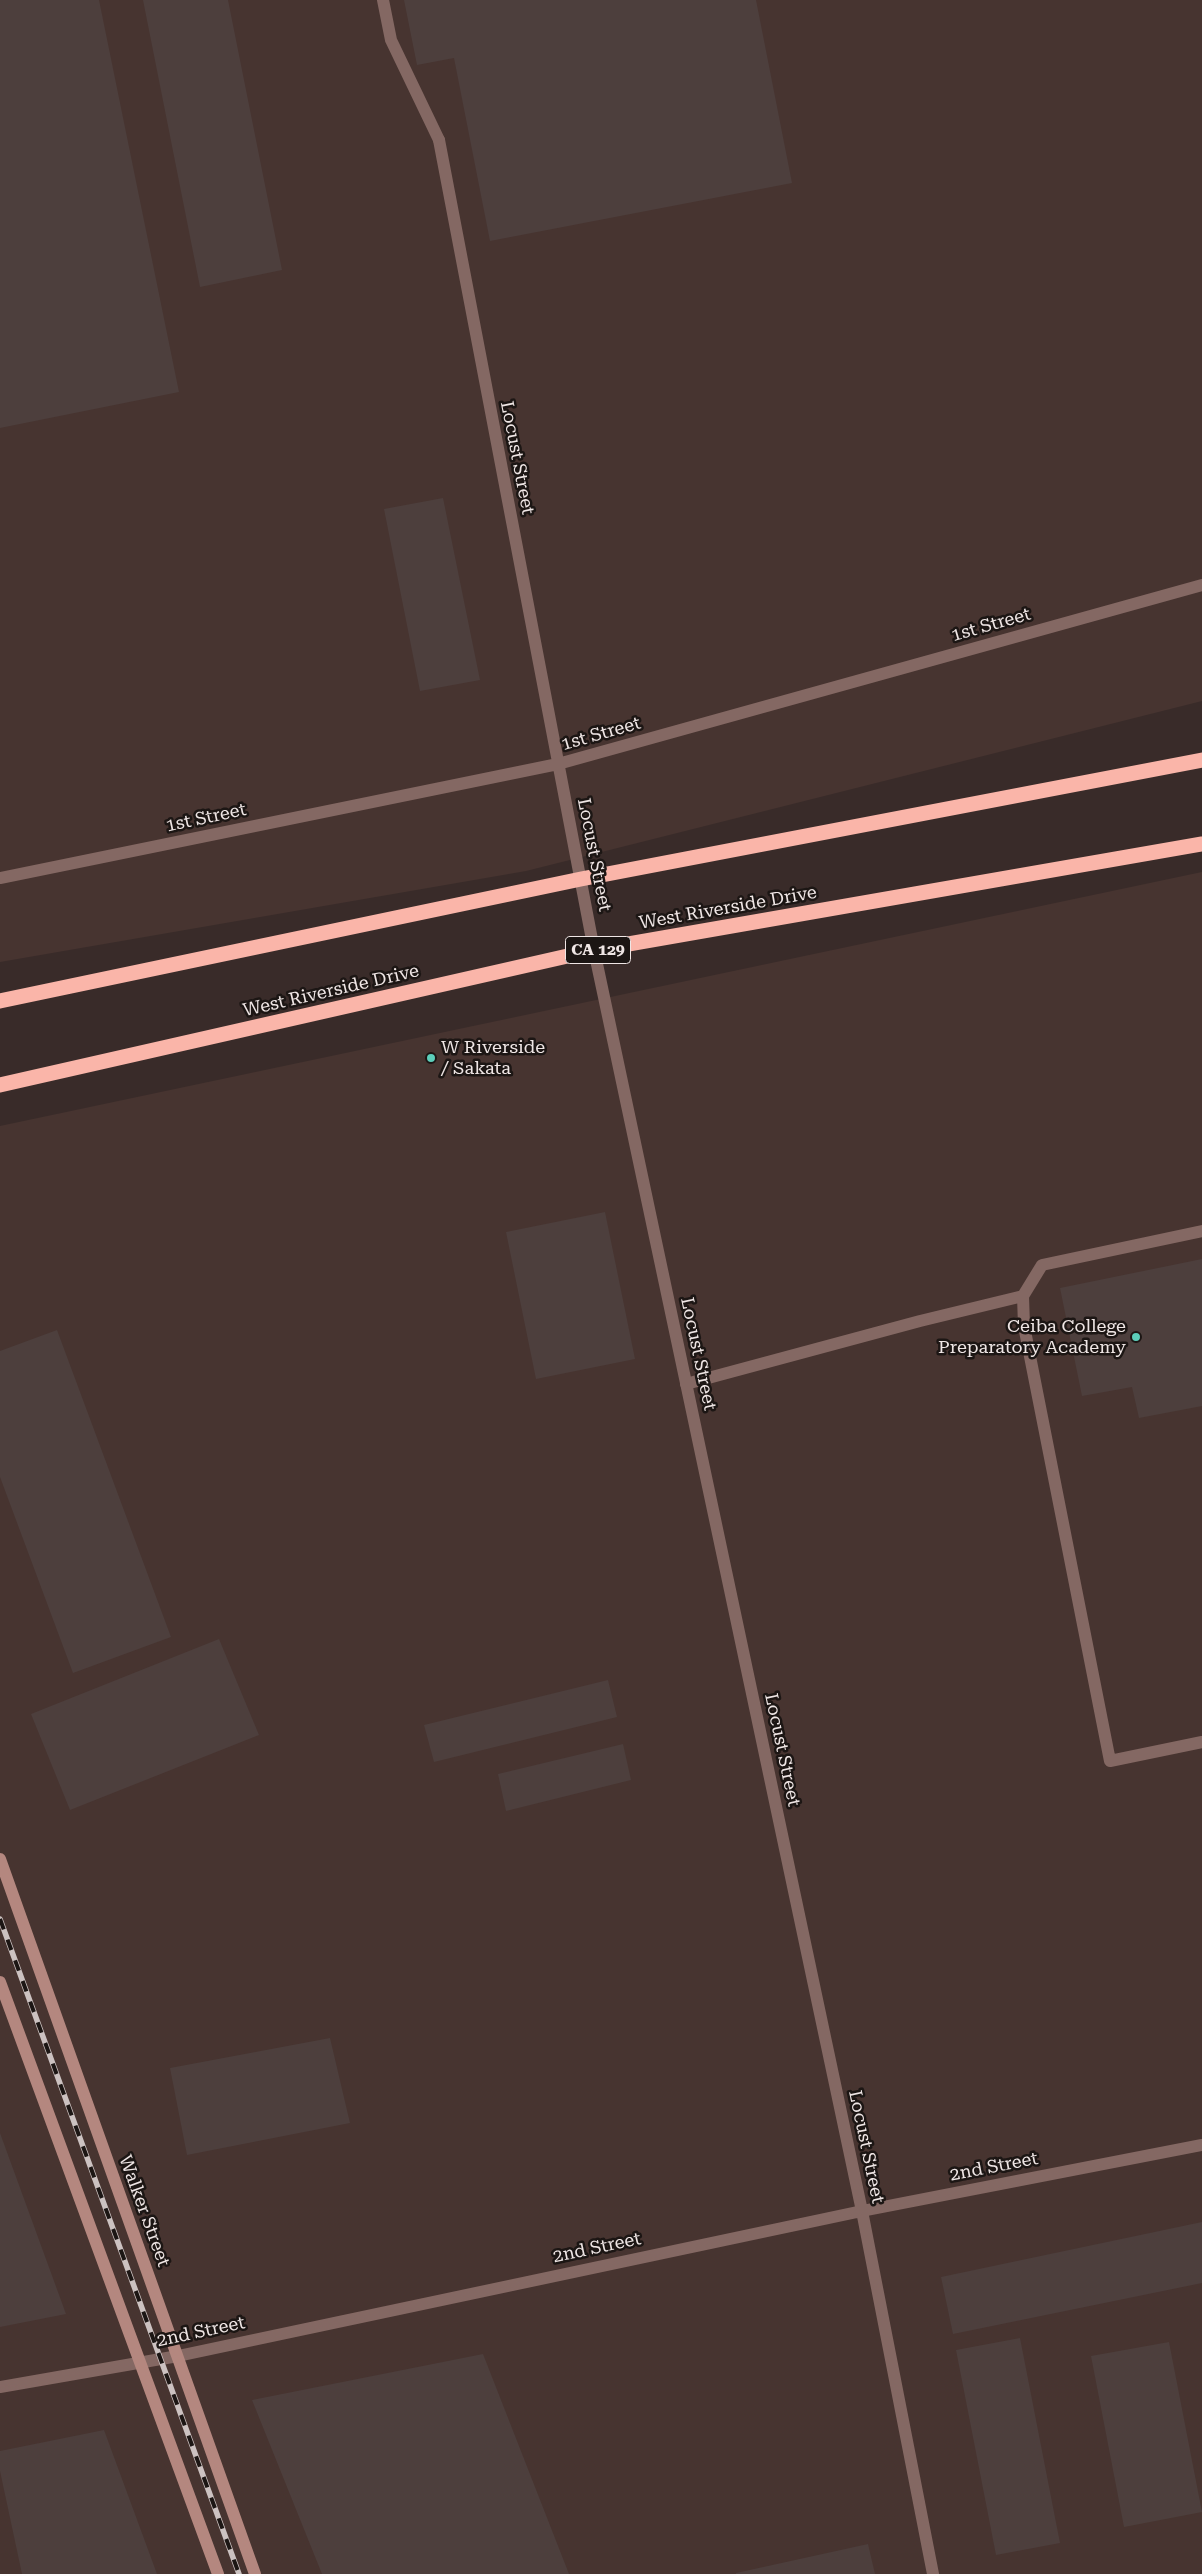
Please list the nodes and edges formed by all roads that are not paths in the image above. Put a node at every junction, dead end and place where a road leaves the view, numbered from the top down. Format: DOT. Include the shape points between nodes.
graph roads {
  1 [pos="383,0"];
  2 [pos="1202,584"];
  3 [pos="1202,760"];
  4 [pos="558,764"];
  5 [pos="1202,844"];
  6 [pos="0,878"];
  7 [pos="581,879"];
  8 [pos="594,950"];
  9 [pos="0,1001"];
  10 [pos="0,1085"];
  11 [pos="1202,1231"];
  12 [pos="1023,1296"];
  13 [pos="686,1384"];
  14 [pos="1202,1742"];
  15 [pos="0,1859"];
  16 [pos="0,1982"];
  17 [pos="1202,2145"];
  18 [pos="862,2211"];
  19 [pos="178,2356"];
  20 [pos="141,2362"];
  21 [pos="0,2387"];
  22 [pos="218,2574"];
  23 [pos="255,2574"];
  24 [pos="933,2574"];
  1 -- 4 [label="street, Locust Street" via="390,40 439,140"];
  2 -- 4 [label="street, 1st Street"];
  3 -- 7 [label="highway"];
  4 -- 6 [label="street, 1st Street"];
  4 -- 7 [label="street, Locust Street"];
  5 -- 8 [label="highway, West Riverside Drive / CA 129"];
  7 -- 8 [label="street, Locust Street"];
  7 -- 9 [label="highway"];
  8 -- 10 [label="highway, West Riverside Drive / CA 129"];
  8 -- 13 [label="street, Locust Street"];
  11 -- 12 [label="street" via="1042,1265"];
  12 -- 13 [label="street"];
  12 -- 14 [label="street" via="1024,1326 1110,1761"];
  13 -- 18 [label="street, Locust Street"];
  15 -- 19 [label="main road, Walker Street"];
  16 -- 20 [label="main road"];
  17 -- 18 [label="street, 2nd Street"];
  18 -- 19 [label="street, 2nd Street"];
  18 -- 24 [label="street, Locust Street"];
  19 -- 20 [label="street, 2nd Street"];
  19 -- 23 [label="main road, Walker Street"];
  20 -- 21 [label="street, 2nd Street"];
  20 -- 22 [label="main road"];
}
